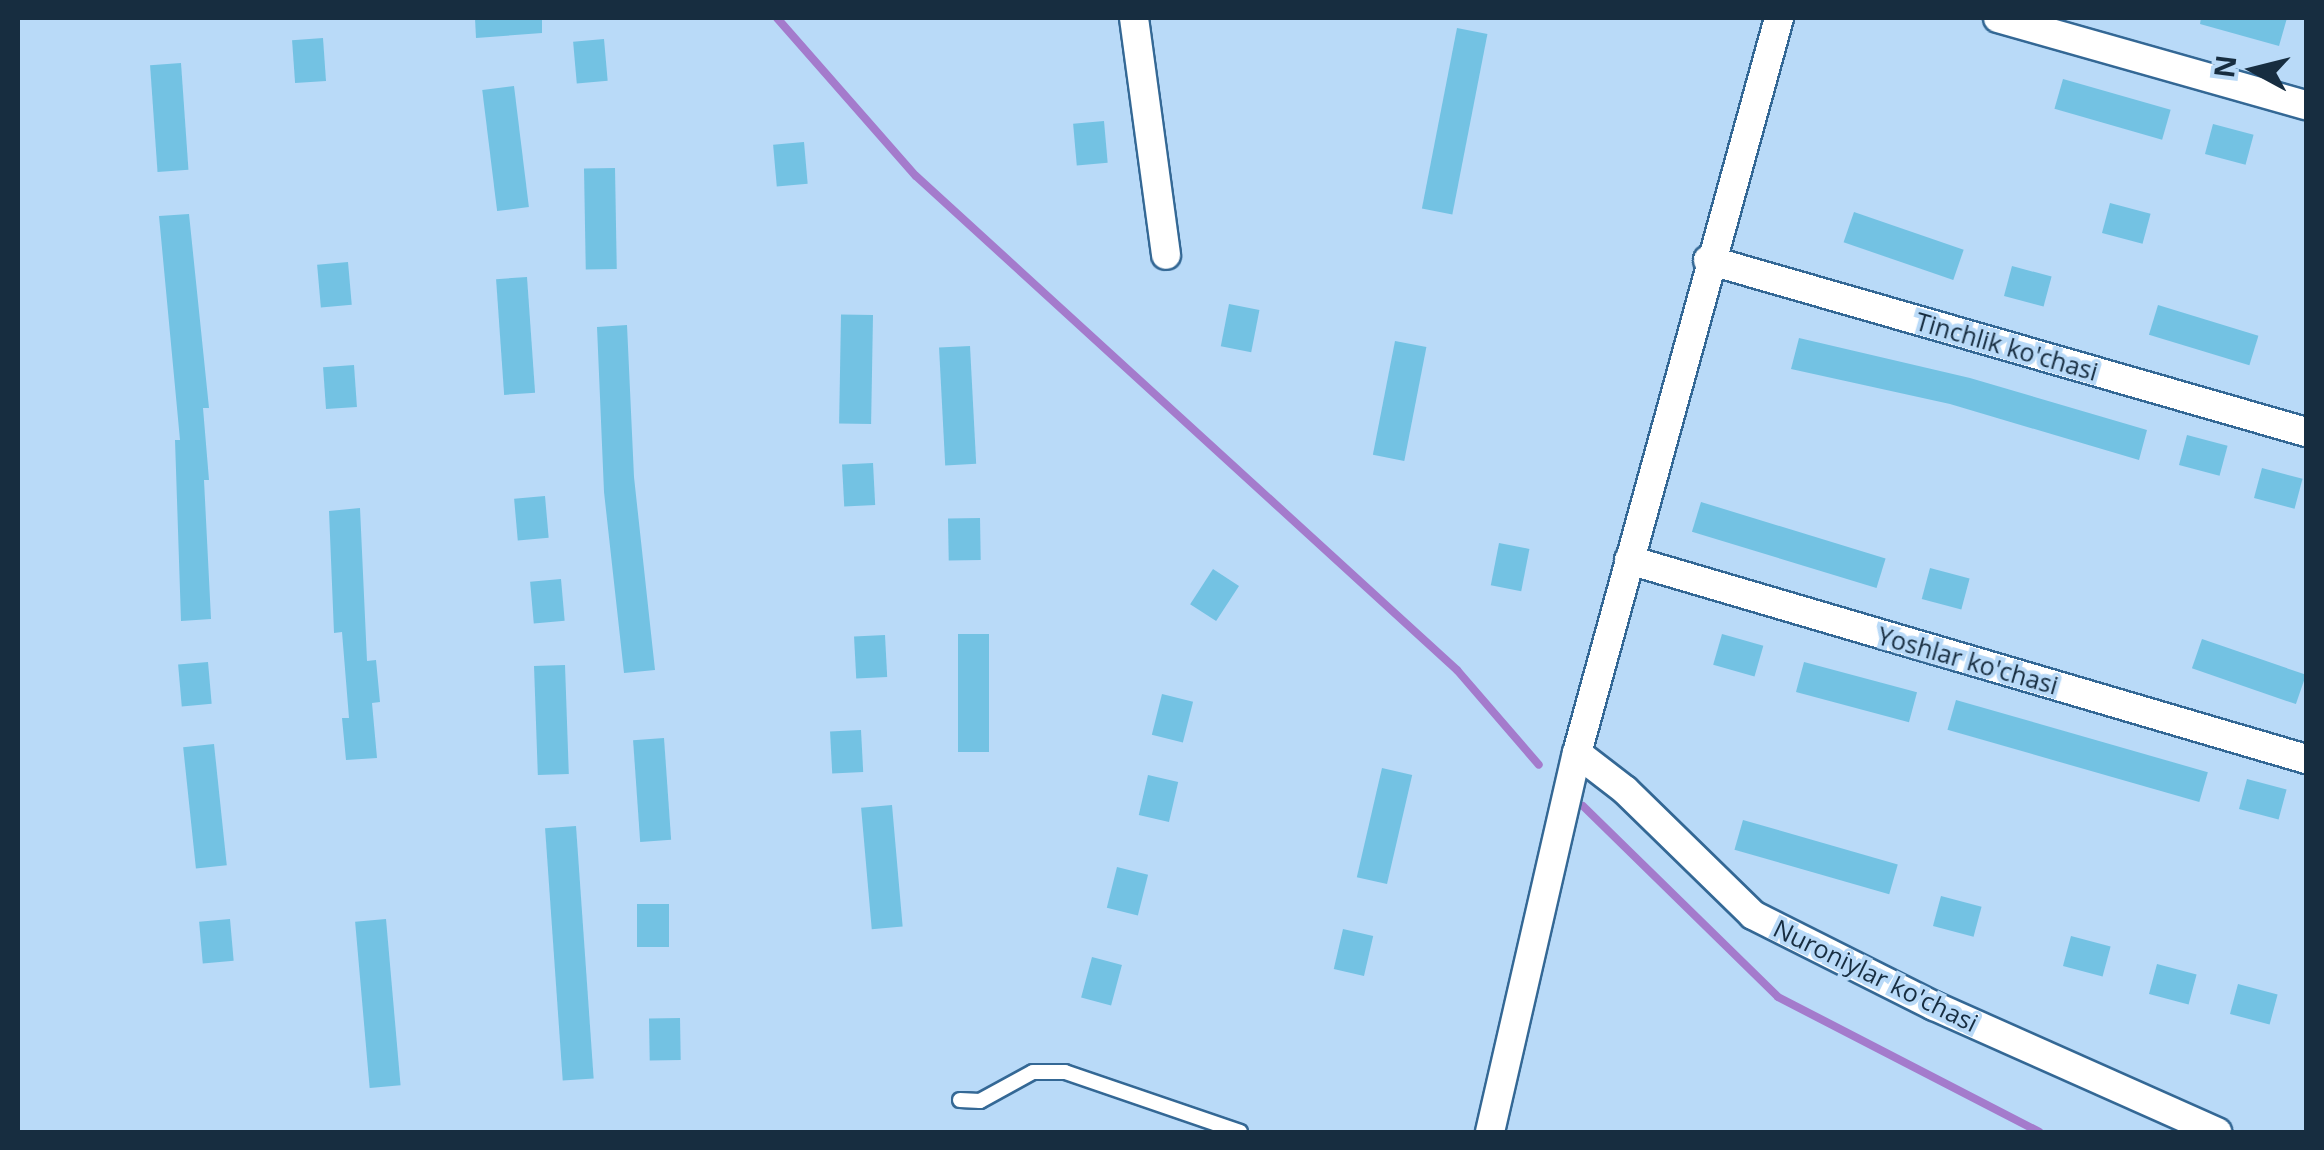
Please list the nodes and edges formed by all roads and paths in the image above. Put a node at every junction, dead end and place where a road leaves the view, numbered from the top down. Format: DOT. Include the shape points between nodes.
graph roads {
  1 [pos="1134,18"];
  2 [pos="1779,18"];
  3 [pos="1998,18"];
  4 [pos="2306,105"];
  5 [pos="1166,256"];
  6 [pos="1708,260"];
  7 [pos="2306,432"];
  8 [pos="1628,560"];
  9 [pos="1577,754"];
  10 [pos="2306,760"];
  11 [pos="960,1100"];
  12 [pos="1240,1132"];
  13 [pos="1490,1132"];
  14 [pos="2217,1132"];
  1 -- 5 [label="street"];
  2 -- 6 [label="street"];
  3 -- 4 [label="street"];
  6 -- 7 [label="street, Tinchlik ko'chasi"];
  6 -- 8 [label="street"];
  8 -- 9 [label="street"];
  8 -- 10 [label="street, Yoshlar ko'chasi"];
  9 -- 13 [label="street"];
  9 -- 14 [label="street, Nuroniylar ko'chasi" via="1625,790 1753,915 1934,1006"];
  11 -- 12 [label="lane" via="980,1101 1033,1072 1066,1072"];
}
